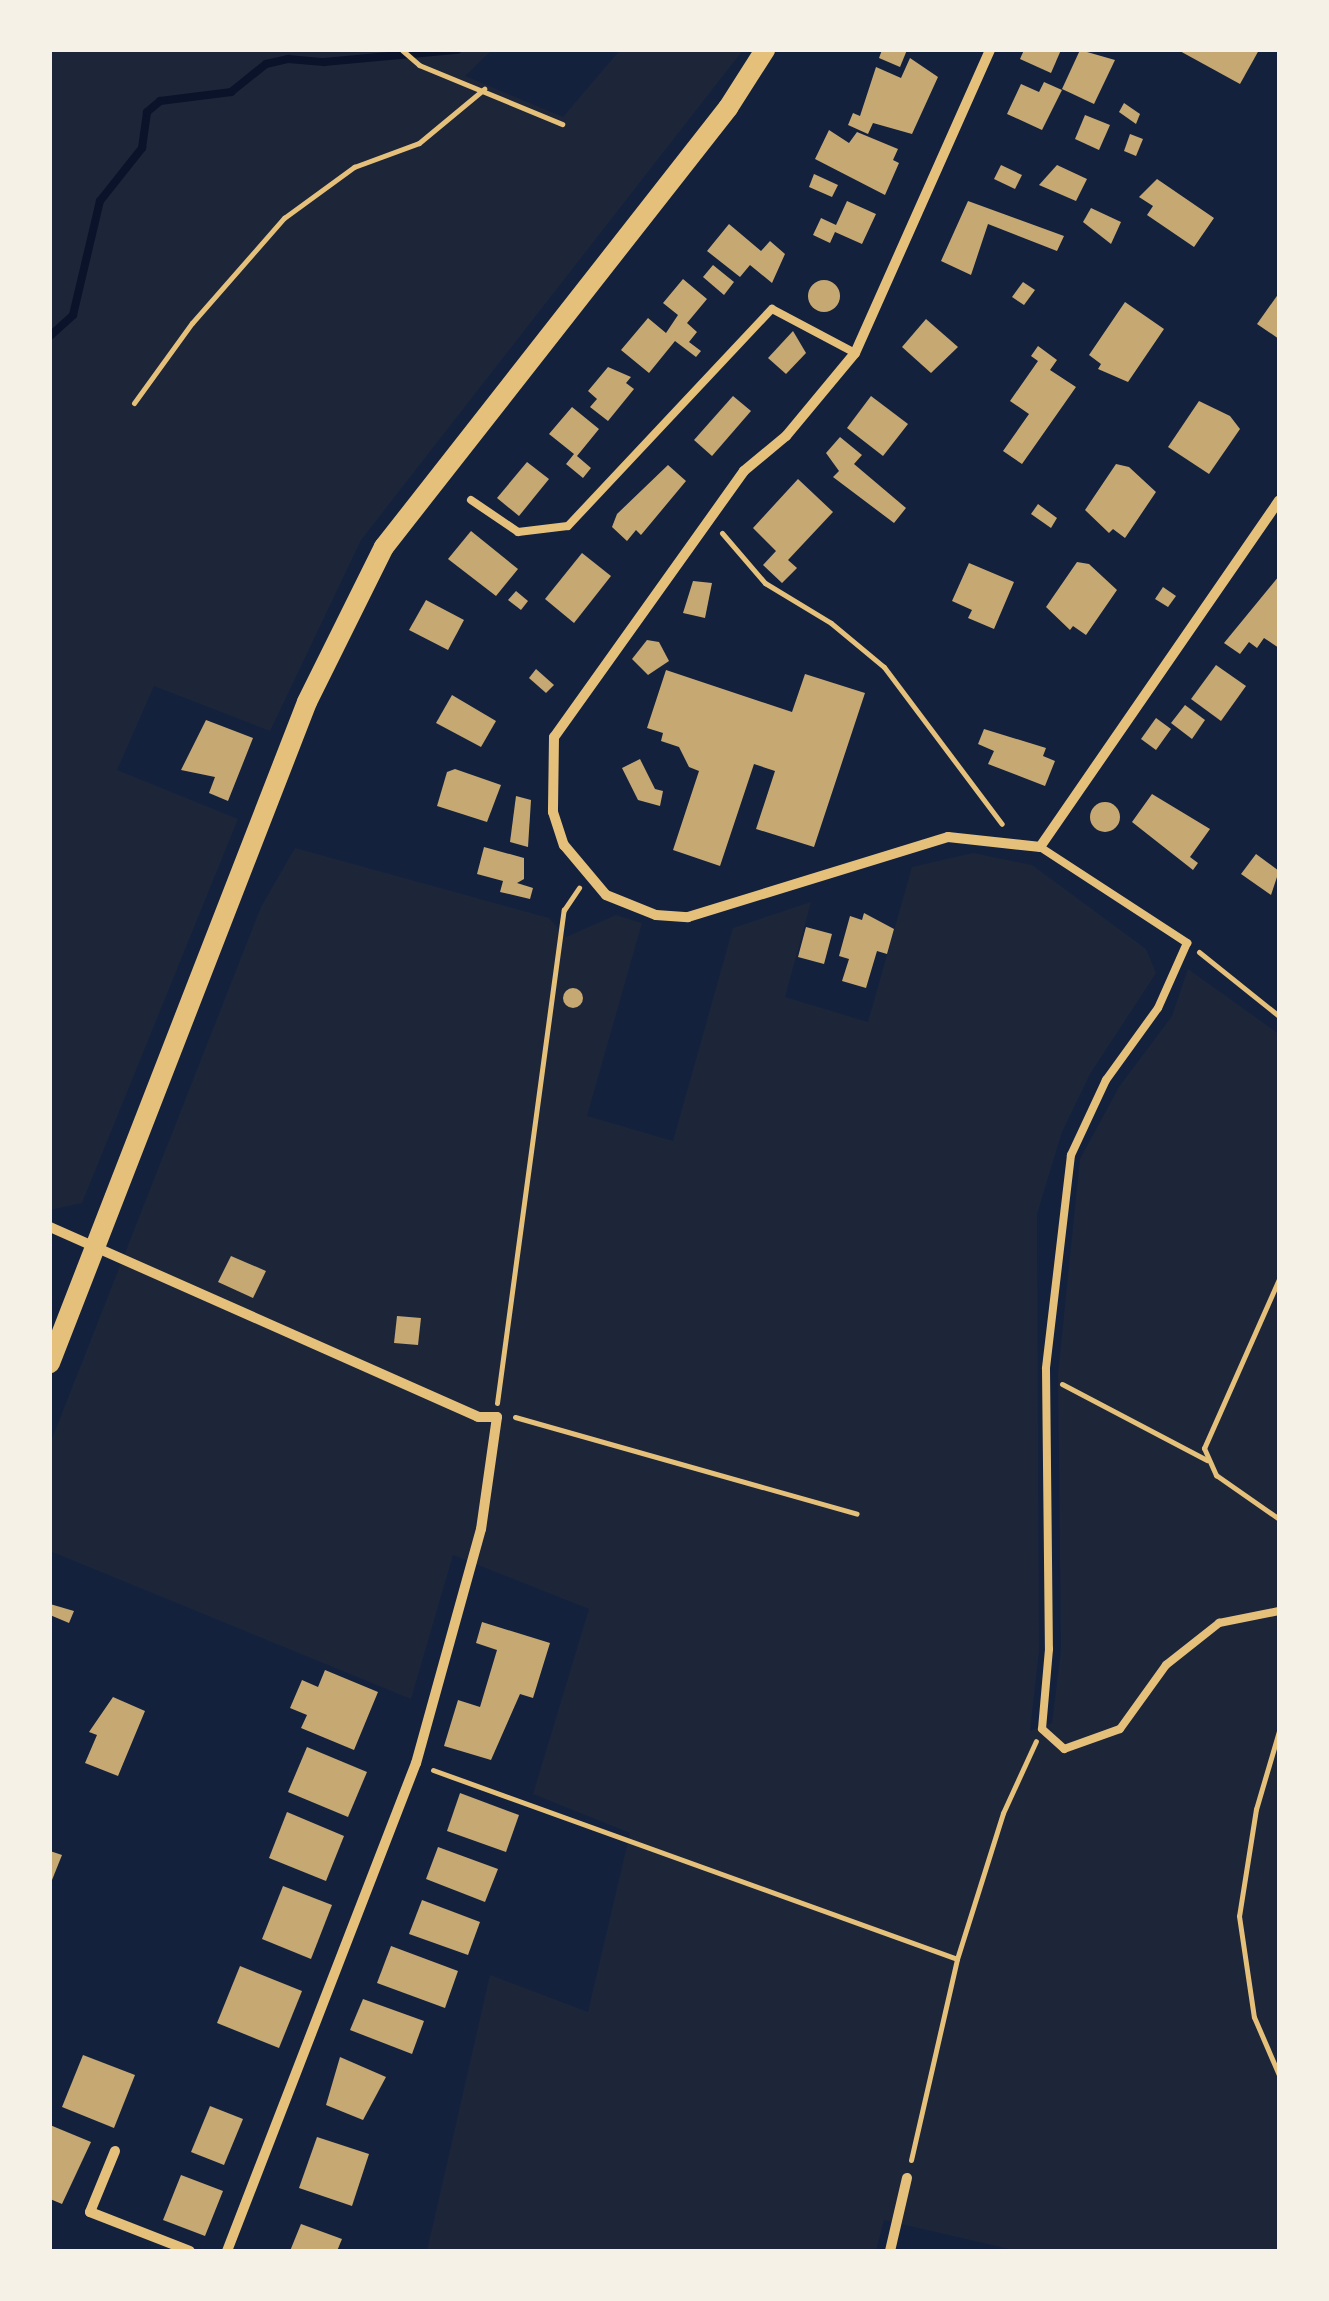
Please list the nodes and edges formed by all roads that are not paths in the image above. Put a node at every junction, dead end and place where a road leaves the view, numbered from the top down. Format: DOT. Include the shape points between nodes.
graph roads {
  1 [pos="765,50"];
  2 [pos="990,50"];
  3 [pos="855,353"];
  4 [pos="471,500"];
  5 [pos="1279,501"];
  6 [pos="1040,847"];
  7 [pos="50,1227"];
  8 [pos="95,1243"];
  9 [pos="50,1363"];
  10 [pos="1279,1611"];
  11 [pos="115,2151"];
  12 [pos="906,2178"];
  13 [pos="190,2251"];
  14 [pos="226,2251"];
  15 [pos="890,2251"];
  1 -- 8 [label="main road" via="728,108 384,548 307,702"];
  2 -- 3 [label="street"];
  3 -- 4 [label="lane" via="772,310 568,526 518,532"];
  3 -- 6 [label="street" via="786,436 744,471 554,738 554,812 564,845 586,876 630,907 688,917 948,837"];
  5 -- 6 [label="street"];
  6 -- 10 [label="lane" via="1187,943 1158,1008 1106,1080 1071,1154 1046,1369 1049,1633 1042,1730 1064,1750 1120,1729 1166,1665 1219,1624"];
  7 -- 8 [label="street"];
  8 -- 9 [label="main road"];
  8 -- 14 [label="street" via="478,1417 497,1416 481,1529 416,1763"];
  11 -- 13 [label="street" via="90,2212"];
  12 -- 15 [label="street"];
}
